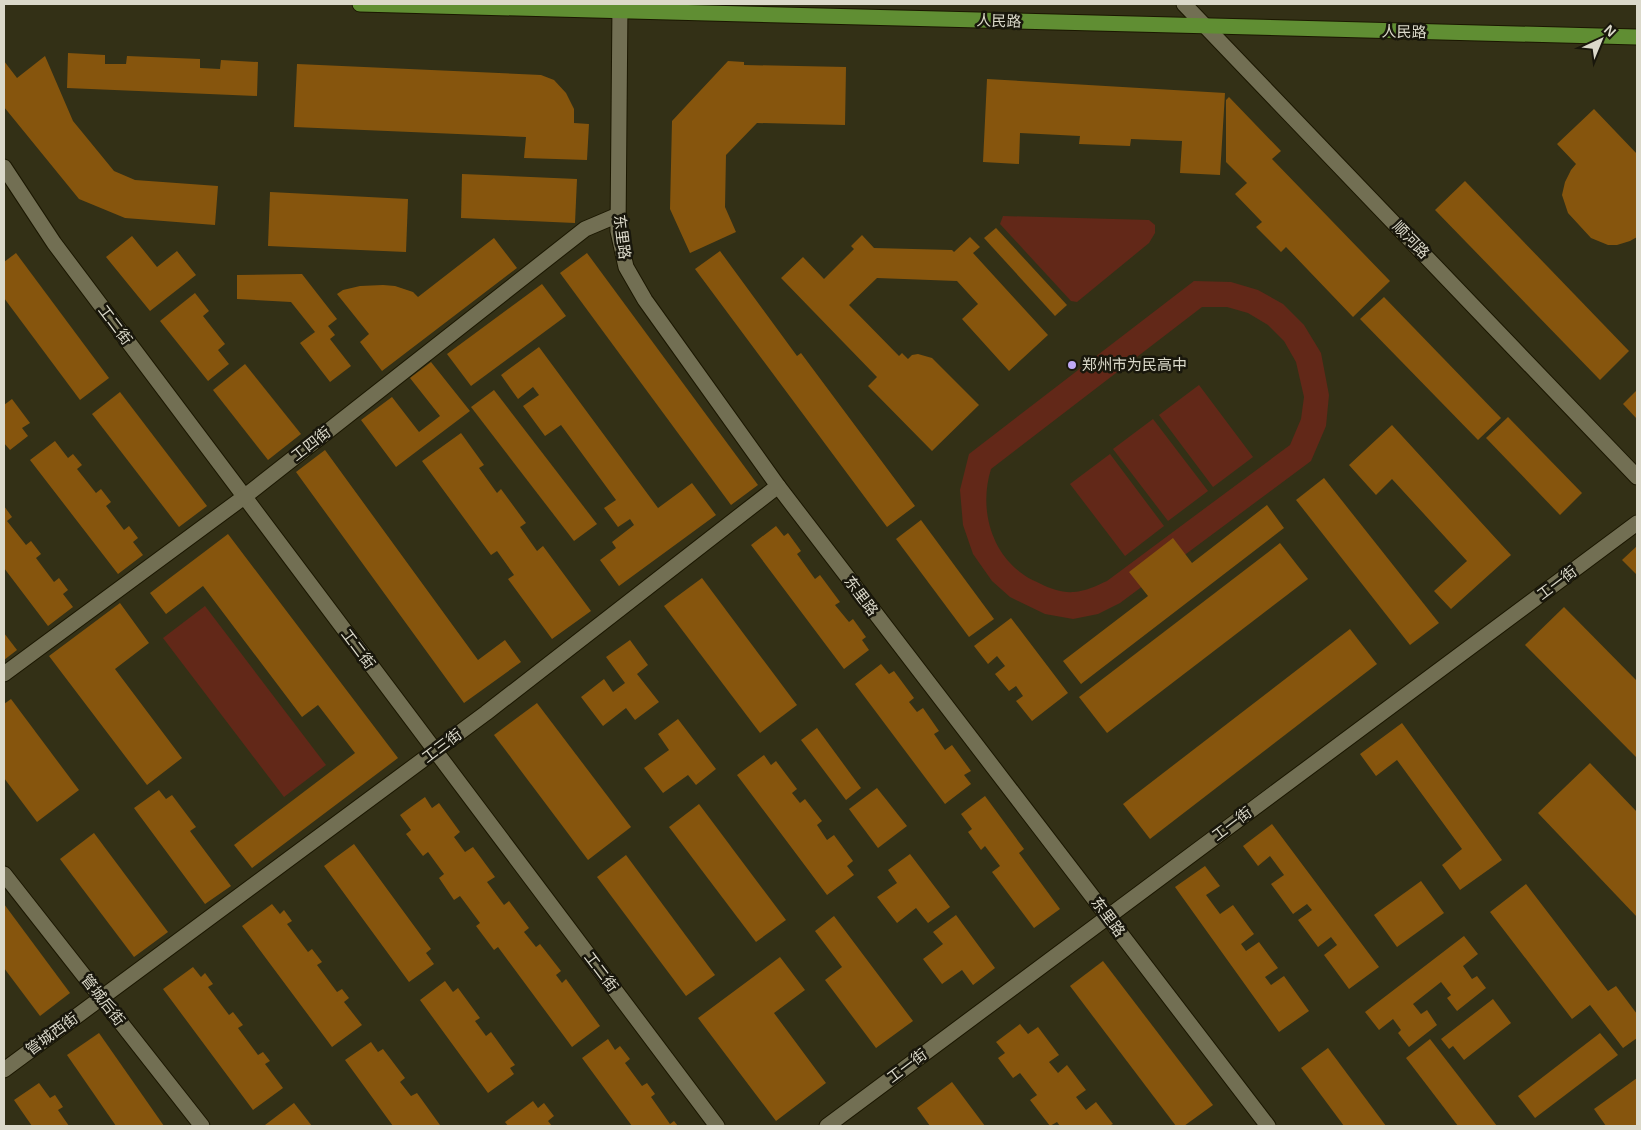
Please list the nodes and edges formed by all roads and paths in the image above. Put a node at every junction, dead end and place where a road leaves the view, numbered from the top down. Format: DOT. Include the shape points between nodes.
graph roads {
  1 [pos="360,4"];
  2 [pos="1184,4"];
  3 [pos="620,7"];
  4 [pos="1206,27"];
  5 [pos="1637,37"];
  6 [pos="4,167"];
  7 [pos="618,215"];
  8 [pos="1637,477"];
  9 [pos="778,486"];
  10 [pos="244,497"];
  11 [pos="1637,523"];
  12 [pos="4,674"];
  13 [pos="435,751"];
  14 [pos="4,874"];
  15 [pos="1107,916"];
  16 [pos="101,998"];
  17 [pos="4,1070"];
  18 [pos="202,1126"];
  19 [pos="717,1126"];
  20 [pos="827,1126"];
  21 [pos="1268,1126"];
  1 -- 3 [label="main road, 人民路"];
  2 -- 4 [label="street, 顺河路"];
  3 -- 4 [label="main road, 人民路"];
  3 -- 7 [label="street, 东里路"];
  4 -- 5 [label="main road, 人民路"];
  4 -- 8 [label="street, 顺河路"];
  6 -- 10 [label="street, 工二街" via="54,243"];
  7 -- 9 [label="street, 东里路" via="626,266 640,292"];
  7 -- 10 [label="street, 工四街" via="585,230"];
  9 -- 13 [label="street, 工三街"];
  9 -- 15 [label="street, 东里路"];
  10 -- 12 [label="street, 工四街"];
  10 -- 13 [label="street, 工二街"];
  11 -- 15 [label="street, 工一街"];
  13 -- 16 [label="street, 工三街"];
  13 -- 19 [label="street, 工二街"];
  14 -- 16 [label="street, 管城后街"];
  15 -- 20 [label="street, 工一街"];
  15 -- 21 [label="street, 东里路"];
  16 -- 17 [label="street, 管城西街"];
  16 -- 18 [label="street, 管城后街"];
}
